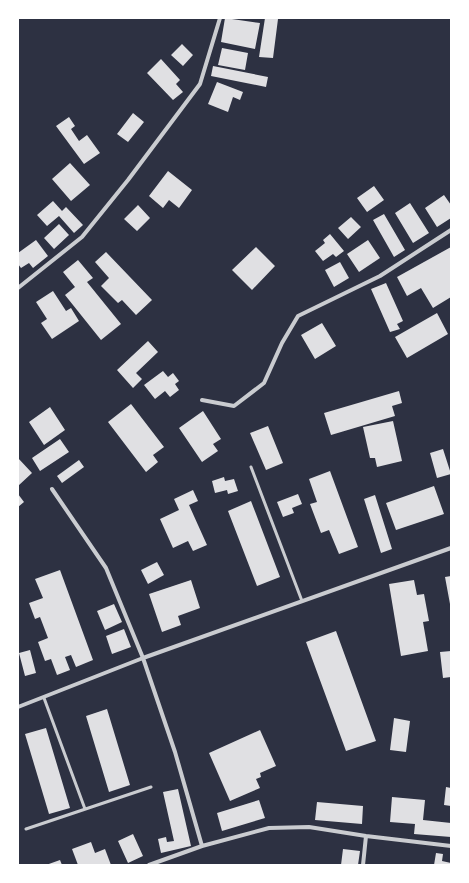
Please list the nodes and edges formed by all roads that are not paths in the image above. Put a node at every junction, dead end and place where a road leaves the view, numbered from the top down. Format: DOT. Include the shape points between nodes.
graph roads {
  1 [pos="220,18"];
  2 [pos="451,230"];
  3 [pos="18,288"];
  4 [pos="202,400"];
  5 [pos="251,466"];
  6 [pos="52,489"];
  7 [pos="451,548"];
  8 [pos="302,601"];
  9 [pos="143,658"];
  10 [pos="44,698"];
  11 [pos="18,707"];
  12 [pos="150,787"];
  13 [pos="85,808"];
  14 [pos="26,829"];
  15 [pos="366,836"];
  16 [pos="202,846"];
  17 [pos="451,846"];
  18 [pos="149,865"];
  19 [pos="363,865"];
  1 -- 3 [label="street" via="200,84 82,237"];
  2 -- 4 [label="street" via="380,276 298,316 264,382 234,406"];
  5 -- 8 [label="lane"];
  6 -- 9 [label="street" via="106,568"];
  7 -- 8 [label="street"];
  8 -- 9 [label="street"];
  9 -- 10 [label="street"];
  9 -- 16 [label="street" via="175,752"];
  10 -- 11 [label="street"];
  10 -- 13 [label="lane"];
  12 -- 13 [label="lane"];
  13 -- 14 [label="lane"];
  15 -- 16 [label="street" via="308,827 269,828"];
  15 -- 17 [label="street"];
  15 -- 19 [label="street"];
  16 -- 18 [label="street"];
}
